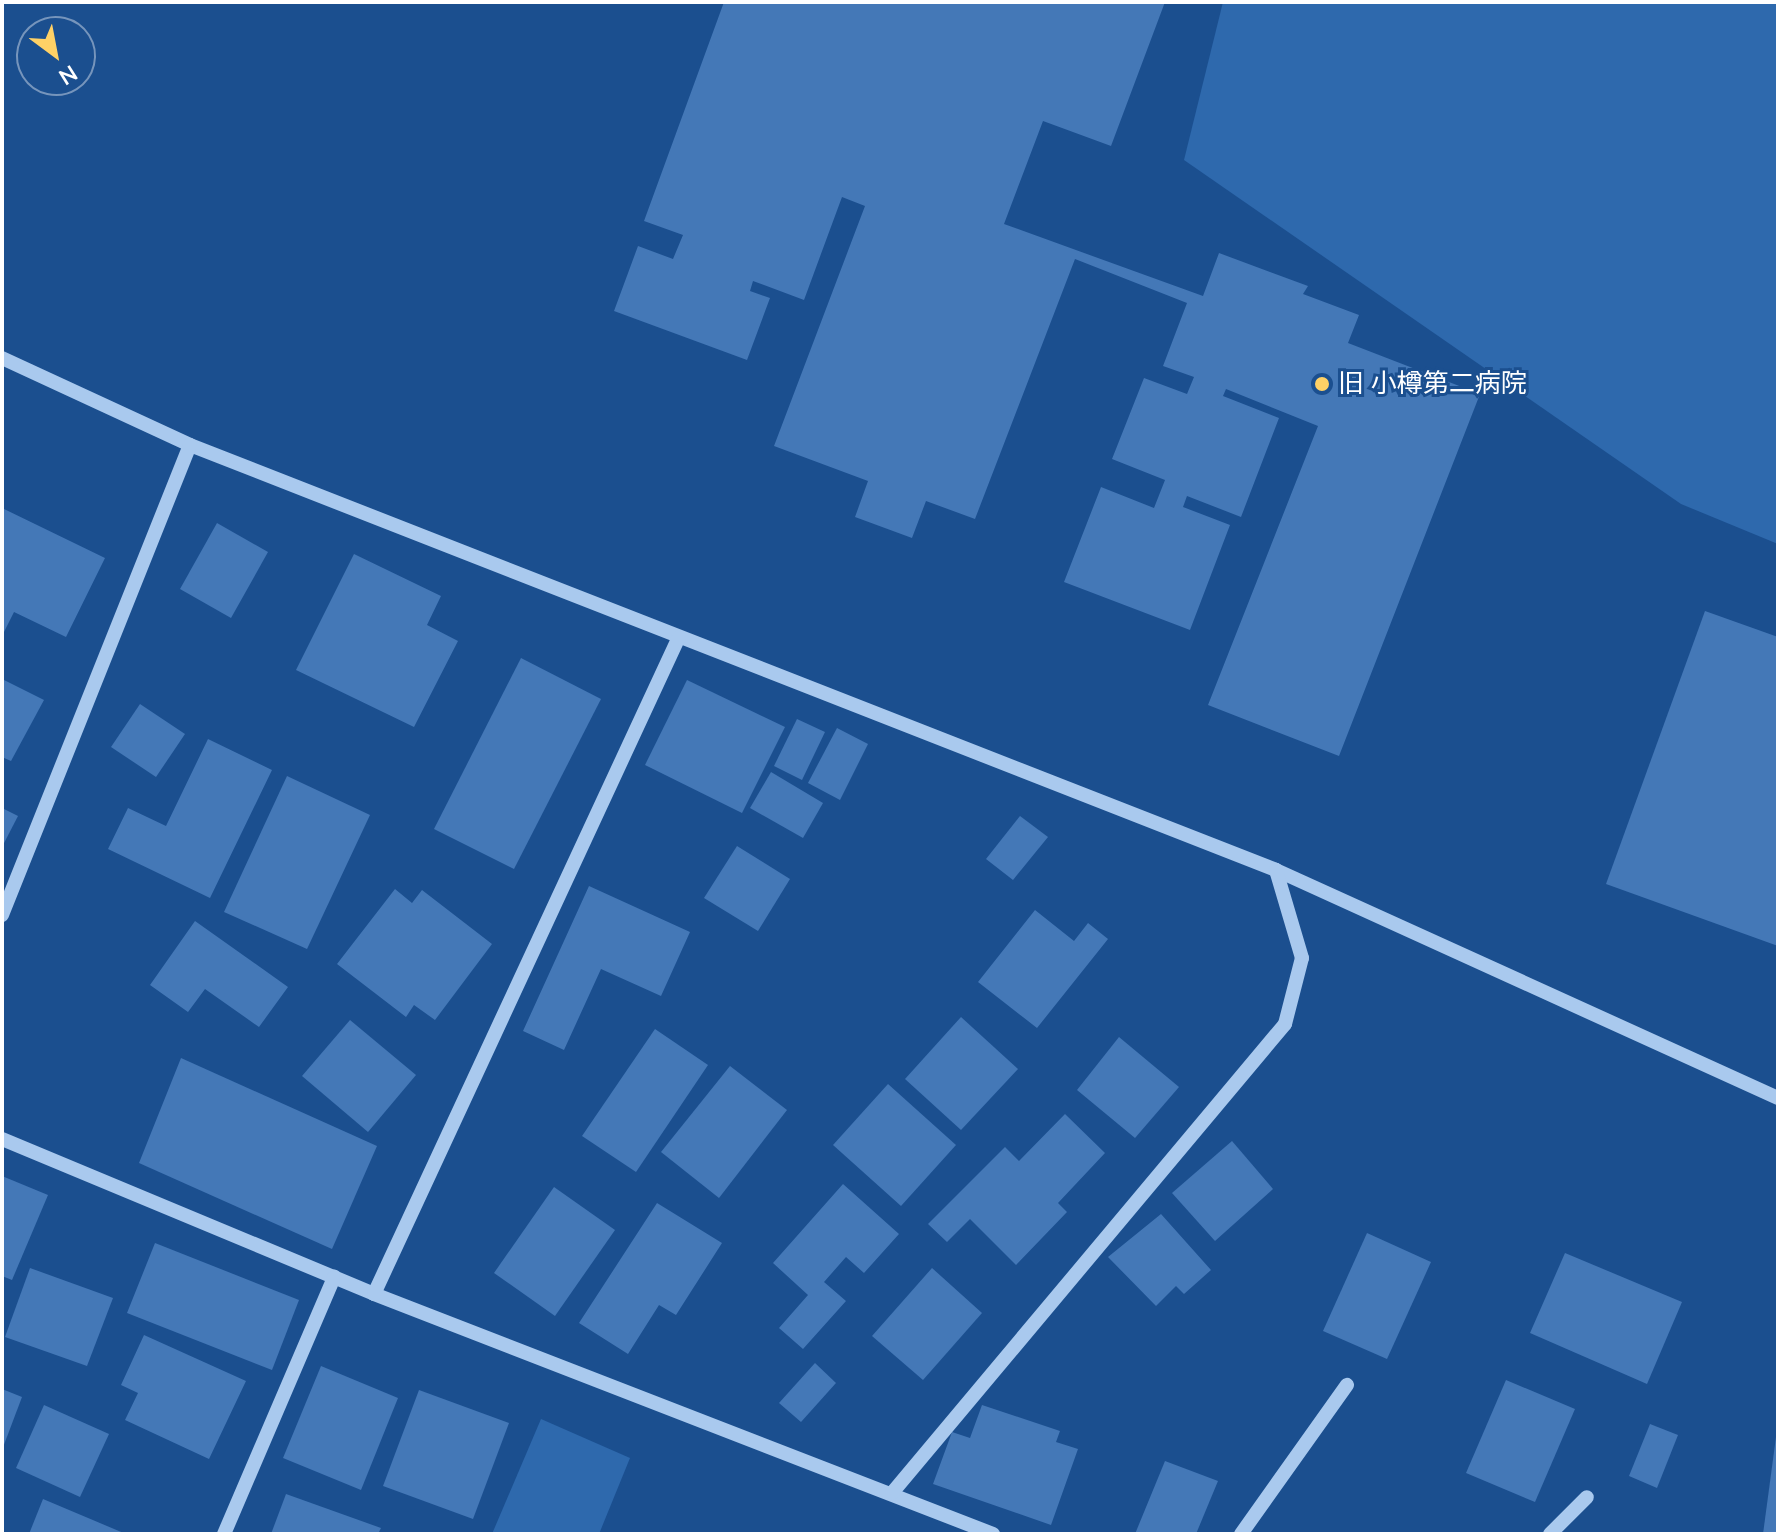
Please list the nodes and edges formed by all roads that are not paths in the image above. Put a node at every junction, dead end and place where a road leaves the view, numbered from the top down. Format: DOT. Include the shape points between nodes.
graph roads {
  1 [pos="2,358"];
  2 [pos="190,445"];
  3 [pos="679,637"];
  4 [pos="1276,870"];
  5 [pos="2,915"];
  6 [pos="1778,1098"];
  7 [pos="2,1139"];
  8 [pos="334,1277"];
  9 [pos="374,1294"];
  10 [pos="1347,1385"];
  11 [pos="892,1493"];
  12 [pos="1587,1497"];
  13 [pos="970,1529"];
  14 [pos="224,1534"];
  15 [pos="993,1534"];
  16 [pos="1241,1534"];
  17 [pos="1550,1534"];
  1 -- 2 [label="street"];
  2 -- 3 [label="street"];
  2 -- 5 [label="street"];
  3 -- 4 [label="street"];
  3 -- 9 [label="street"];
  4 -- 6 [label="street"];
  4 -- 11 [label="street" via="1302,958 1285,1024"];
  7 -- 8 [label="street"];
  8 -- 9 [label="street"];
  8 -- 14 [label="street"];
  9 -- 11 [label="street"];
  10 -- 16 [label="street"];
  11 -- 13 [label="street"];
  12 -- 17 [label="street"];
  13 -- 15 [label="street"];
}
